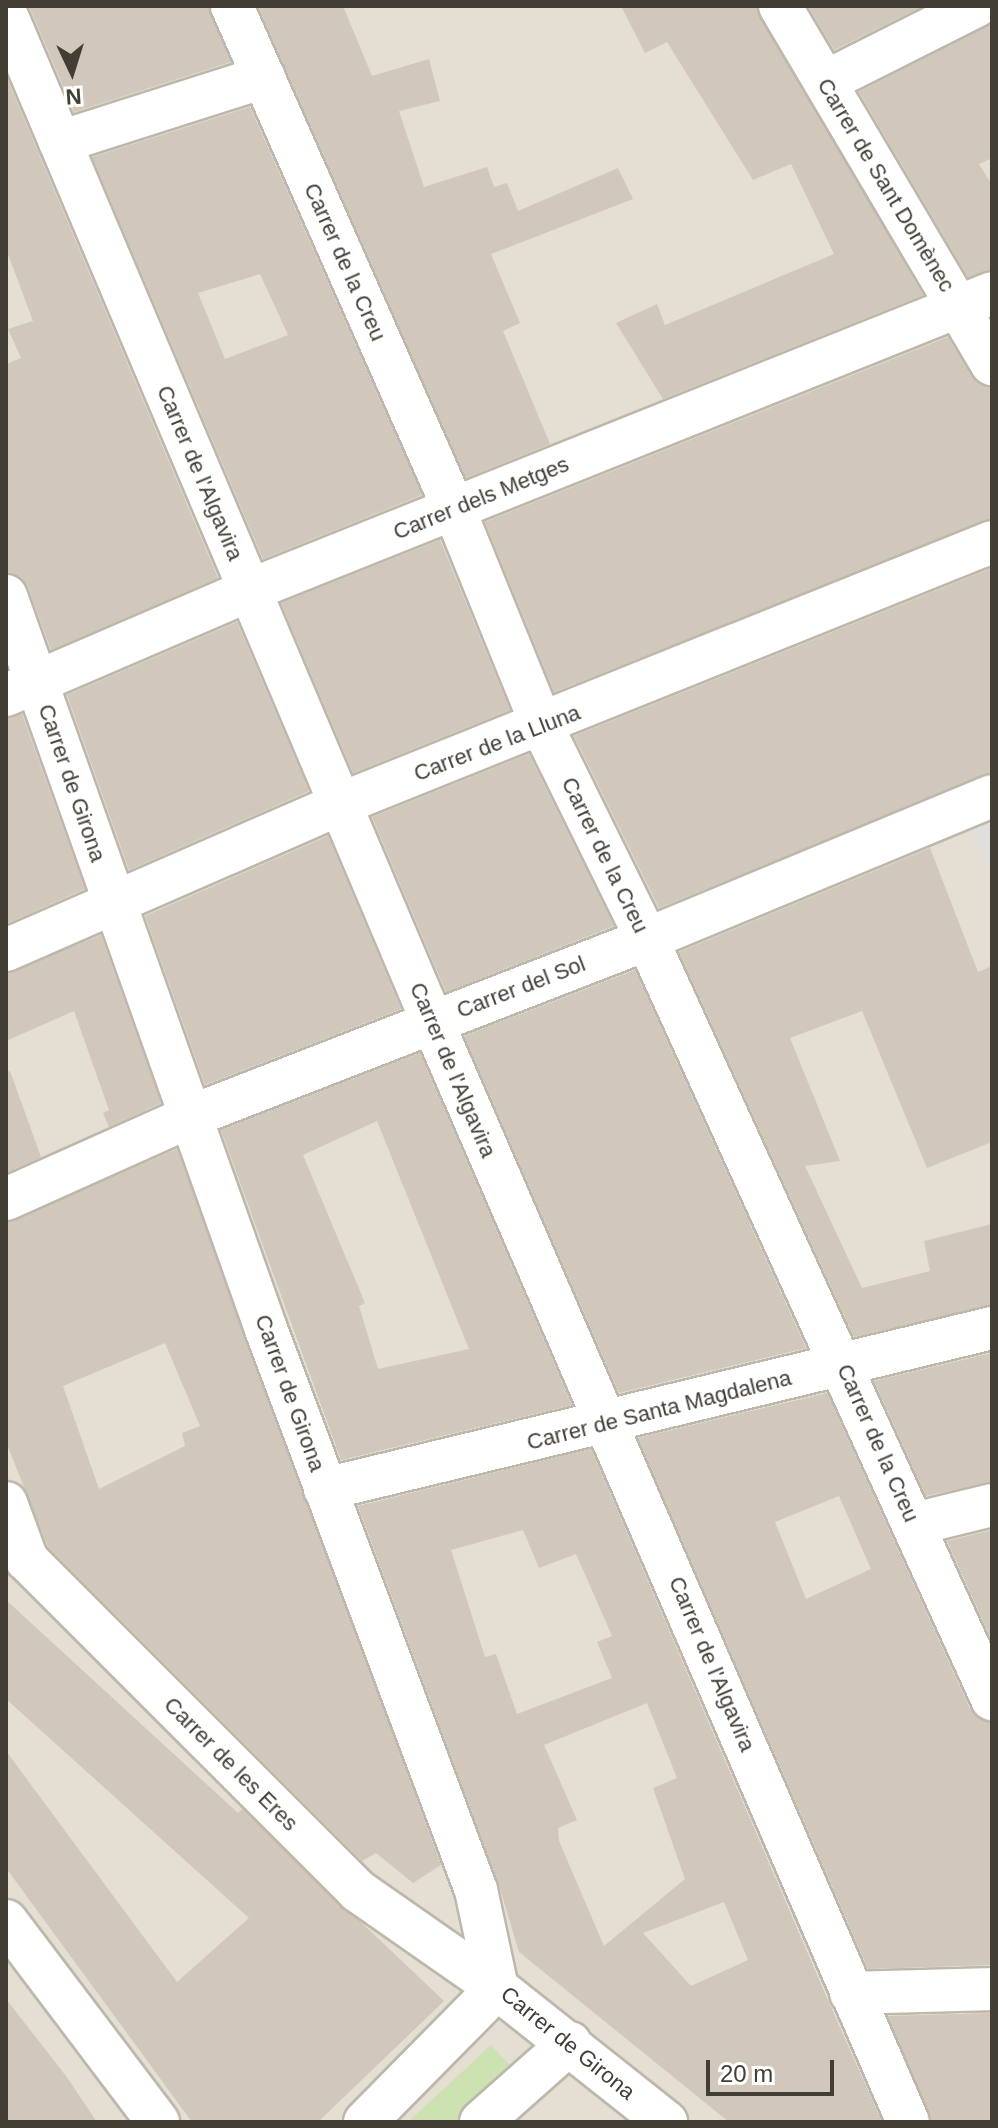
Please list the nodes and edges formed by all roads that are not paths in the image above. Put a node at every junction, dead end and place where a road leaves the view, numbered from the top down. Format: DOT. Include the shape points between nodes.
graph roads {
  1 [pos="232,6"];
  2 [pos="780,6"];
  3 [pos="976,6"];
  4 [pos="6,14"];
  5 [pos="264,77"];
  6 [pos="825,82"];
  7 [pos="60,142"];
  8 [pos="975,300"];
  9 [pos="992,364"];
  10 [pos="454,509"];
  11 [pos="992,542"];
  12 [pos="250,590"];
  13 [pos="6,596"];
  14 [pos="22,688"];
  15 [pos="542,726"];
  16 [pos="992,796"];
  17 [pos="340,804"];
  18 [pos="113,904"];
  19 [pos="647,939"];
  20 [pos="6,950"];
  21 [pos="432,1021"];
  22 [pos="189,1117"];
  23 [pos="6,1199"];
  24 [pos="992,1328"];
  25 [pos="843,1365"];
  26 [pos="607,1423"];
  27 [pos="325,1489"];
  28 [pos="6,1503"];
  29 [pos="992,1505"];
  30 [pos="914,1524"];
  31 [pos="17,1569"];
  32 [pos="992,1699"];
  33 [pos="6,1921"];
  34 [pos="497,1988"];
  35 [pos="992,1989"];
  36 [pos="851,1993"];
  37 [pos="570,2043"];
  38 [pos="158,2122"];
  39 [pos="365,2122"];
  40 [pos="481,2122"];
  41 [pos="666,2122"];
  42 [pos="908,2122"];
  1 -- 5 [label="street, Carrer de la Creu"];
  2 -- 6 [label="street, Carrer de Sant Domènec"];
  3 -- 6 [label="street"];
  4 -- 7 [label="street, Carrer de l'Algavira"];
  5 -- 7 [label="street"];
  5 -- 10 [label="street, Carrer de la Creu"];
  6 -- 8 [label="street, Carrer de Sant Domènec"];
  7 -- 12 [label="street, Carrer de l'Algavira"];
  8 -- 9 [label="street, Carrer de Sant Domènec"];
  8 -- 10 [label="street, Carrer dels Metges"];
  10 -- 12 [label="street, Carrer dels Metges"];
  10 -- 15 [label="street, Carrer de la Creu"];
  11 -- 15 [label="street, Carrer de la Lluna"];
  12 -- 14 [label="street, Carrer dels Metges"];
  12 -- 17 [label="street, Carrer de l'Algavira"];
  13 -- 14 [label="street, Carrer de Girona"];
  14 -- 18 [label="street, Carrer de Girona"];
  15 -- 17 [label="street, Carrer de la Lluna"];
  15 -- 19 [label="street, Carrer de la Creu"];
  16 -- 19 [label="street, Carrer del Sol"];
  17 -- 18 [label="street, Carrer de la Lluna"];
  17 -- 21 [label="street, Carrer de l'Algavira"];
  18 -- 20 [label="street, Carrer de la Lluna"];
  18 -- 22 [label="street, Carrer de Girona"];
  19 -- 21 [label="street, Carrer del Sol"];
  19 -- 25 [label="street, Carrer de la Creu"];
  21 -- 22 [label="street, Carrer del Sol"];
  21 -- 26 [label="street, Carrer de l'Algavira"];
  22 -- 23 [label="street, Carrer del Sol"];
  22 -- 27 [label="street, Carrer de Girona"];
  24 -- 25 [label="street, Carrer de Santa Magdalena"];
  25 -- 26 [label="street, Carrer de Santa Magdalena"];
  25 -- 30 [label="street, Carrer de la Creu"];
  26 -- 27 [label="street, Carrer de Santa Magdalena"];
  26 -- 36 [label="street, Carrer de l'Algavira"];
  27 -- 34 [label="street, Carrer de Girona" via="476,1890"];
  28 -- 31 [label="street, Carrer de les Eres"];
  29 -- 30 [label="street"];
  30 -- 32 [label="street, Carrer de la Creu"];
  31 -- 34 [label="street, Carrer de les Eres" via="358,1891"];
  33 -- 38 [label="street"];
  34 -- 37 [label="street, Carrer de Girona"];
  34 -- 39 [label="street"];
  35 -- 36 [label="street"];
  36 -- 42 [label="street, Carrer de l'Algavira"];
  37 -- 40 [label="street"];
  37 -- 41 [label="street, Carrer de Girona"];
}
